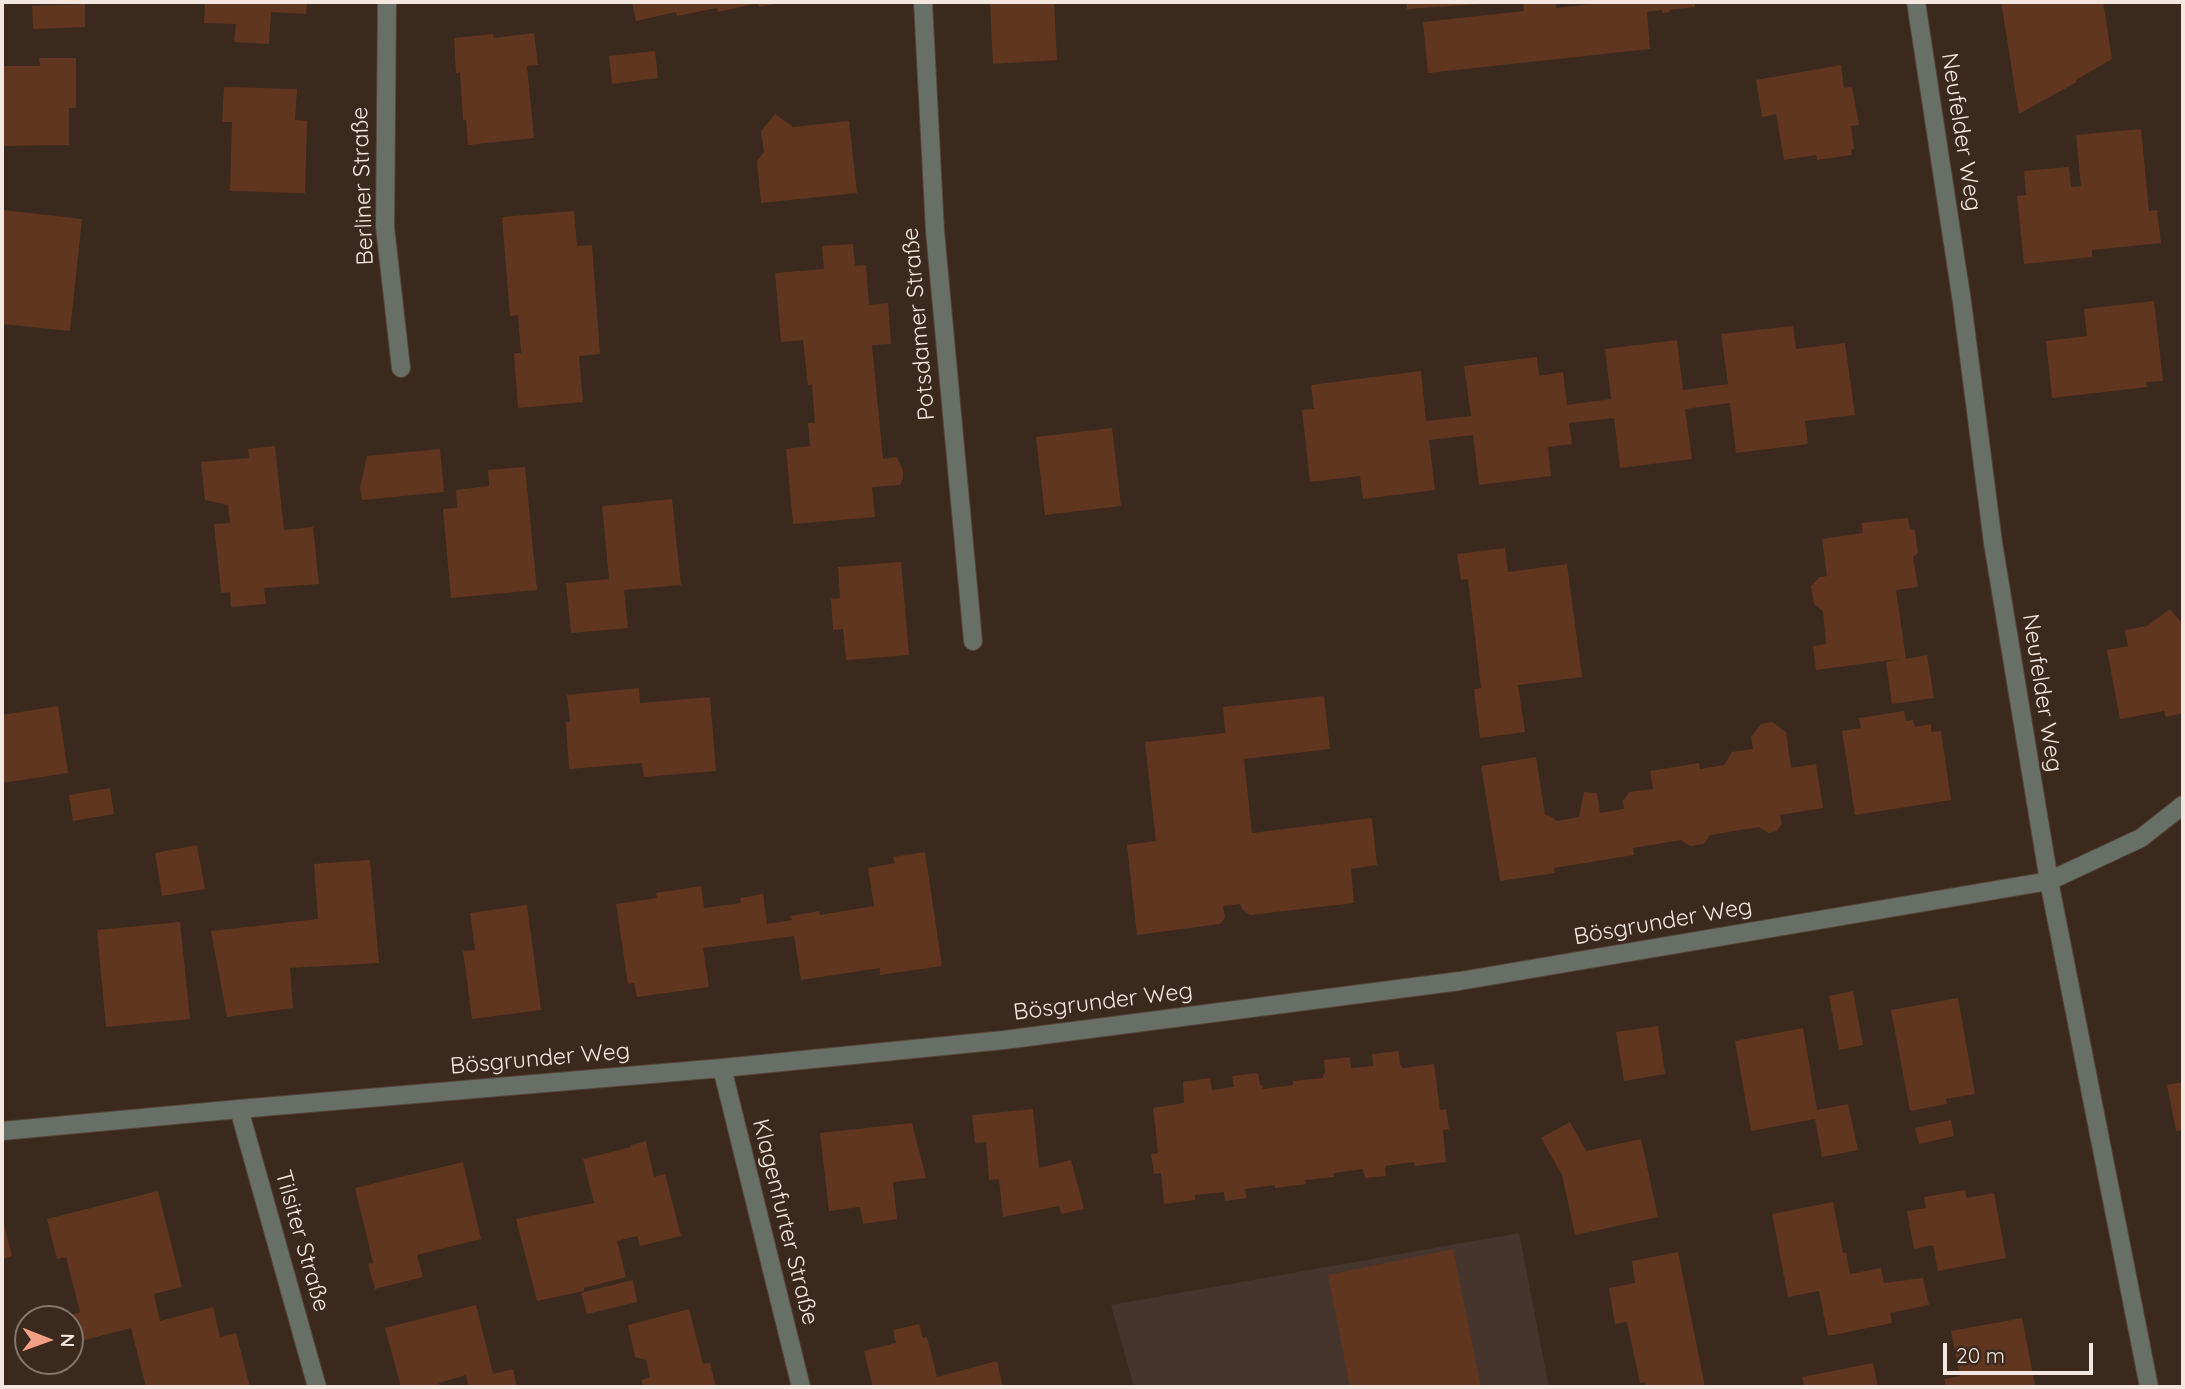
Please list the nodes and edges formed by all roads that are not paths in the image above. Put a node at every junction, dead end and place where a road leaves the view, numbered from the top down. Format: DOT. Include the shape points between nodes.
graph roads {
  1 [pos="387,2"];
  2 [pos="923,2"];
  3 [pos="1916,2"];
  4 [pos="401,368"];
  5 [pos="973,641"];
  6 [pos="2183,805"];
  7 [pos="2049,881"];
  8 [pos="722,1068"];
  9 [pos="239,1109"];
  10 [pos="2,1131"];
  11 [pos="317,1387"];
  12 [pos="801,1387"];
  13 [pos="2149,1387"];
  1 -- 4 [label="street, Berliner Straße" via="385,227"];
  2 -- 5 [label="street, Potsdamer Straße" via="934,231"];
  3 -- 7 [label="street, Neufelder Weg" via="1993,543"];
  6 -- 7 [label="street, Bösgrunder Weg" via="2141,838"];
  7 -- 8 [label="street, Bösgrunder Weg" via="1460,981 1004,1040"];
  7 -- 13 [label="street, Neufelder Weg"];
  8 -- 9 [label="street, Bösgrunder Weg"];
  8 -- 12 [label="street, Klagenfurter Straße"];
  9 -- 10 [label="street, Bösgrunder Weg"];
  9 -- 11 [label="street, Tilsiter Straße"];
}
